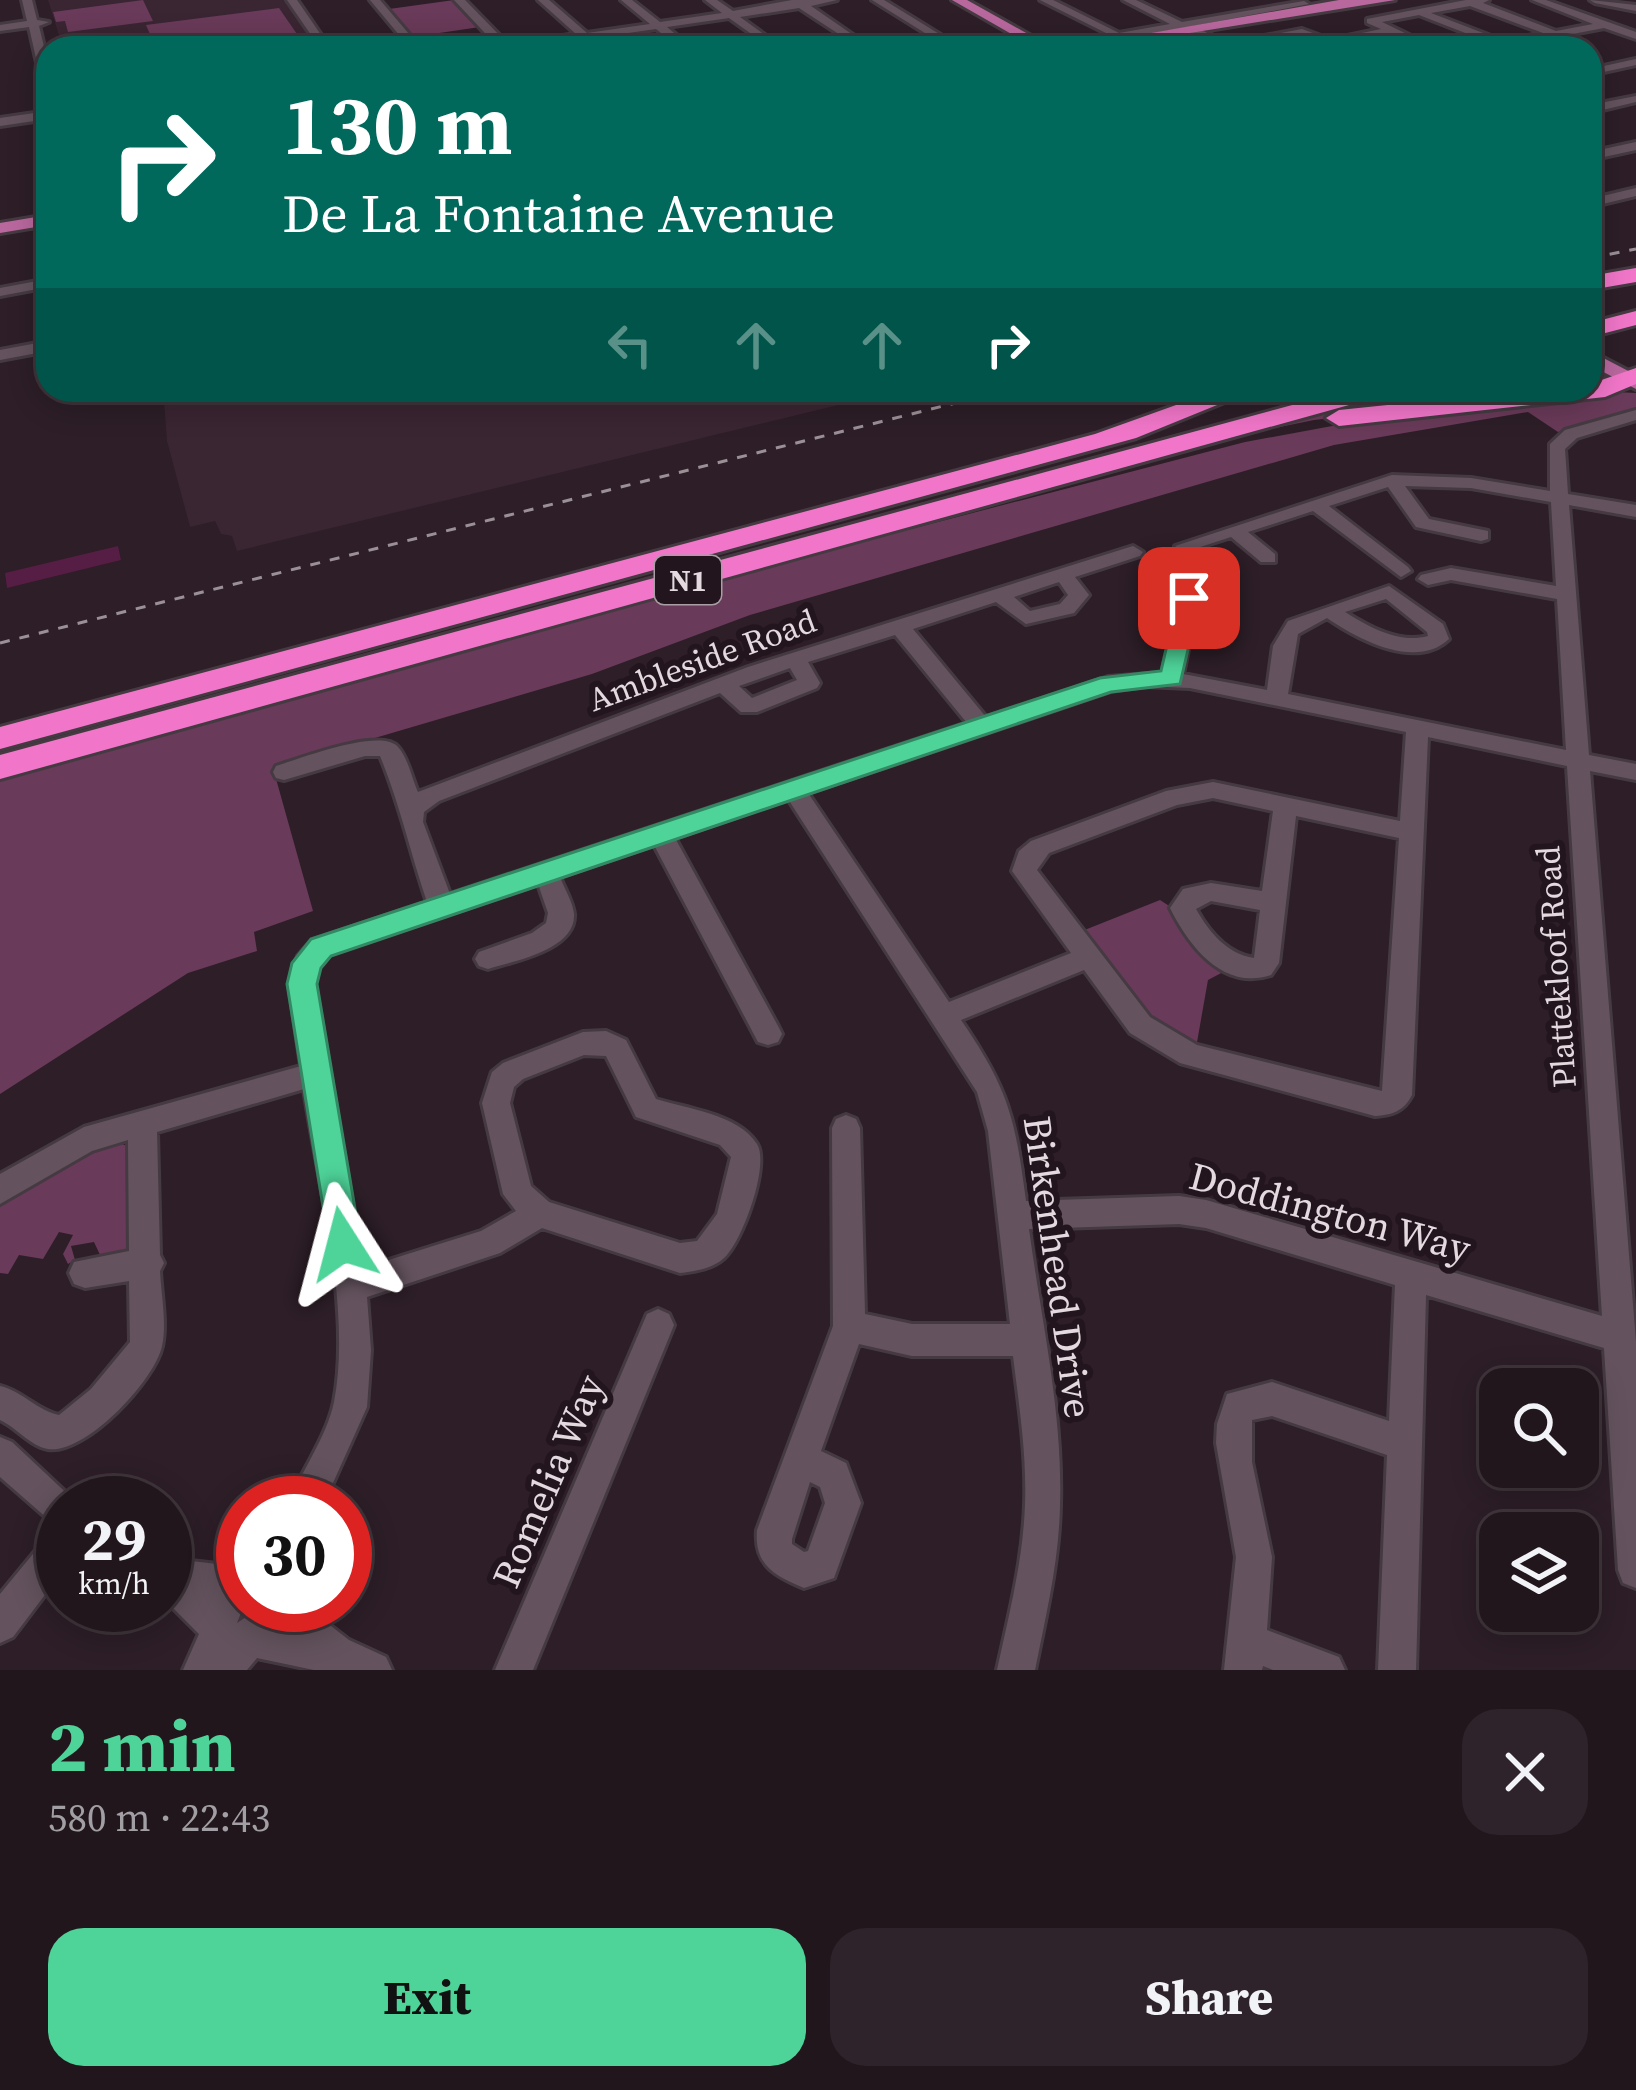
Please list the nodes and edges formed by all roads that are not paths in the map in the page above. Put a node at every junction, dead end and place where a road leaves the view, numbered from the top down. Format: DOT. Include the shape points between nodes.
graph roads {
  1 [pos="27,0"];
  2 [pos="38,0"];
  3 [pos="292,0"];
  4 [pos="376,0"];
  5 [pos="459,0"];
  6 [pos="543,0"];
  7 [pos="626,0"];
  8 [pos="710,0"];
  9 [pos="832,0"];
  10 [pos="877,0"];
  11 [pos="949,0"];
  12 [pos="958,0"];
  13 [pos="1045,0"];
  14 [pos="1128,0"];
  15 [pos="1212,0"];
  16 [pos="1362,0"];
  17 [pos="1389,0"];
  18 [pos="1484,0"];
  19 [pos="1537,0"];
  20 [pos="1595,0"];
  21 [pos="797,2"];
  22 [pos="1300,2"];
  23 [pos="1470,2"];
  24 [pos="1636,8"];
  25 [pos="1418,11"];
  26 [pos="731,15"];
  27 [pos="1245,15"];
  28 [pos="39,23"];
  29 [pos="1605,25"];
  30 [pos="658,26"];
  31 [pos="0,28"];
  32 [pos="1191,29"];
  33 [pos="1390,31"];
  34 [pos="1554,34"];
  35 [pos="41,36"];
  36 [pos="45,36"];
  37 [pos="318,36"];
  38 [pos="406,36"];
  39 [pos="494,36"];
  40 [pos="584,36"];
  41 [pos="671,36"];
  42 [pos="761,36"];
  43 [pos="849,36"];
  44 [pos="937,36"];
  45 [pos="1011,36"];
  46 [pos="1024,36"];
  47 [pos="1148,36"];
  48 [pos="1159,36"];
  49 [pos="1206,36"];
  50 [pos="1272,36"];
  51 [pos="1313,36"];
  52 [pos="1363,36"];
  53 [pos="1402,36"];
  54 [pos="1481,36"];
  55 [pos="1546,36"];
  56 [pos="1636,36"];
  57 [pos="1636,62"];
  58 [pos="1602,69"];
  59 [pos="1602,87"];
  60 [pos="1635,99"];
  61 [pos="1602,106"];
  62 [pos="36,117"];
  63 [pos="0,122"];
  64 [pos="1636,146"];
  65 [pos="1602,153"];
  66 [pos="1636,192"];
  67 [pos="1602,200"];
  68 [pos="36,226"];
  69 [pos="0,232"];
  70 [pos="1636,275"];
  71 [pos="1602,281"];
  72 [pos="36,285"];
  73 [pos="0,292"];
  74 [pos="1636,296"];
  75 [pos="1602,305"];
  76 [pos="1636,318"];
  77 [pos="1602,328"];
  78 [pos="36,348"];
  79 [pos="0,355"];
  80 [pos="1602,358"];
  81 [pos="1634,377"];
  82 [pos="1602,390"];
  83 [pos="1207,402"];
  84 [pos="1243,402"];
  85 [pos="1333,402"];
  86 [pos="1491,402"];
  87 [pos="1636,415"];
  88 [pos="1074,448"];
  89 [pos="1392,480"];
  90 [pos="1558,497"];
  91 [pos="1316,505"];
  92 [pos="1636,511"];
  93 [pos="1234,530"];
  94 [pos="1481,536"];
  95 [pos="1185,546"];
  96 [pos="1133,552"];
  97 [pos="1268,558"];
  98 [pos="761,561"];
  99 [pos="1401,571"];
  100 [pos="1064,577"];
  101 [pos="1428,578"];
  102 [pos="1564,593"];
  103 [pos="1001,596"];
  104 [pos="1189,598"];
  105 [pos="1331,612"];
  106 [pos="900,627"];
  107 [pos="1172,678"];
  108 [pos="1277,698"];
  109 [pos="980,725"];
  110 [pos="1417,728"];
  111 [pos="0,738"];
  112 [pos="1576,760"];
  113 [pos="0,767"];
  114 [pos="284,772"];
  115 [pos="1636,772"];
  116 [pos="793,788"];
  117 [pos="1286,803"];
  118 [pos="413,808"];
  119 [pos="1411,832"];
  120 [pos="660,833"];
  121 [pos="545,871"];
  122 [pos="1274,903"];
  123 [pos="441,905"];
  124 [pos="1085,958"];
  125 [pos="488,959"];
  126 [pos="945,1015"];
  127 [pos="768,1034"];
  128 [pos="316,1073"];
  129 [pos="142,1123"];
  130 [pos="846,1128"];
  131 [pos="1622,1188"];
  132 [pos="0,1190"];
  133 [pos="540,1213"];
  134 [pos="1013,1215"];
  135 [pos="148,1263"];
  136 [pos="85,1273"];
  137 [pos="1411,1275"];
  138 [pos="350,1287"];
  139 [pos="658,1325"];
  140 [pos="850,1326"];
  141 [pos="1619,1337"];
  142 [pos="1028,1340"];
  143 [pos="0,1402"];
  144 [pos="1405,1444"];
  145 [pos="0,1454"];
  146 [pos="800,1459"];
  147 [pos="318,1476"];
  148 [pos="36,1487"];
  149 [pos="1636,1570"];
  150 [pos="36,1577"];
  151 [pos="0,1624"];
  152 [pos="233,1632"];
  153 [pos="272,1632"];
  154 [pos="1245,1656"];
  155 [pos="360,1664"];
  156 [pos="202,1670"];
  157 [pos="514,1670"];
  158 [pos="1016,1670"];
  159 [pos="1326,1670"];
  160 [pos="1397,1670"];
  1 -- 28 [label="street"];
  2 -- 28 [label="street"];
  3 -- 37 [label="street"];
  4 -- 38 [label="street"];
  5 -- 39 [label="street"];
  6 -- 40 [label="street"];
  7 -- 30 [label="street"];
  8 -- 26 [label="street"];
  9 -- 21 [label="street"];
  10 -- 44 [label="street"];
  11 -- 45 [label="main road"];
  12 -- 46 [label="main road"];
  13 -- 32 [label="street" via="1118,36"];
  14 -- 32 [label="street"];
  15 -- 27 [label="street"];
  16 -- 32 [label="main road"];
  17 -- 32 [label="main road"];
  18 -- 23 [label="street"];
  19 -- 29 [label="street"];
  20 -- 24 [label="street"];
  21 -- 26 [label="street"];
  21 -- 43 [label="street"];
  22 -- 27 [label="street"];
  23 -- 25 [label="street"];
  23 -- 34 [label="street"];
  25 -- 33 [label="street" via="1372,21"];
  25 -- 54 [label="street"];
  26 -- 30 [label="street"];
  26 -- 42 [label="street"];
  27 -- 32 [label="street"];
  28 -- 31 [label="street"];
  28 -- 35 [label="street"];
  28 -- 36 [label="street"];
  29 -- 34 [label="street"];
  29 -- 56 [label="street"];
  30 -- 40 [label="street"];
  30 -- 41 [label="street"];
  32 -- 47 [label="main road"];
  32 -- 48 [label="main road"];
  32 -- 49 [label="street"];
  33 -- 52 [label="street"];
  33 -- 53 [label="street"];
  34 -- 55 [label="street"];
  50 -- 51 [label="street"];
  57 -- 58 [label="street"];
  59 -- 60 [label="street"];
  60 -- 61 [label="street"];
  62 -- 63 [label="street"];
  64 -- 65 [label="street"];
  66 -- 67 [label="street"];
  68 -- 69 [label="main road"];
  70 -- 71 [label="highway"];
  72 -- 73 [label="street"];
  74 -- 75 [label="highway"];
  76 -- 77 [label="highway"];
  78 -- 79 [label="street"];
  80 -- 81 [label="main road"];
  81 -- 82 [label="highway"];
  83 -- 88 [label="highway"];
  84 -- 88 [label="highway, N1"];
  85 -- 98 [label="highway, N1"];
  86 -- 98 [label="highway" via="1253,435"];
  87 -- 90 [label="street, Plattekloof Road" via="1558,443"];
  88 -- 111 [label="highway, N1"];
  89 -- 90 [label="street"];
  89 -- 91 [label="street"];
  89 -- 94 [label="street" via="1423,524"];
  90 -- 92 [label="street"];
  90 -- 102 [label="street, Plattekloof Road"];
  91 -- 93 [label="street"];
  91 -- 99 [label="street"];
  93 -- 95 [label="street"];
  93 -- 97 [label="street"];
  96 -- 100 [label="street, Ambleside Road"];
  98 -- 113 [label="highway, N1"];
  100 -- 103 [label="street, Ambleside Road"];
  100 -- 103 [label="street" via="1078,595 1067,609 1026,618"];
  101 -- 102 [label="street" via="1450,574"];
  102 -- 112 [label="street, Plattekloof Road"];
  103 -- 106 [label="street, Ambleside Road"];
  104 -- 107 [label="street"];
  105 -- 108 [label="street" via="1290,629"];
  106 -- 109 [label="street"];
  106 -- 118 [label="street, Ambleside Road" via="722,684"];
  107 -- 108 [label="street"];
  107 -- 109 [label="street" via="1108,684"];
  108 -- 110 [label="street"];
  109 -- 116 [label="street"];
  110 -- 112 [label="street"];
  110 -- 119 [label="street"];
  112 -- 115 [label="street"];
  112 -- 131 [label="street, Plattekloof Road"];
  114 -- 118 [label="street" via="382,746"];
  116 -- 120 [label="street"];
  116 -- 126 [label="street, Birkenhead Drive"];
  117 -- 119 [label="street"];
  117 -- 122 [label="street"];
  117 -- 124 [label="street" via="1196,792 1040,847 1028,857 1028,881"];
  118 -- 123 [label="street"];
  119 -- 124 [label="street" via="1398,1095 1388,1103 1190,1055 1140,1025"];
  120 -- 121 [label="street"];
  120 -- 127 [label="street"];
  121 -- 123 [label="street"];
  121 -- 125 [label="street" via="561,913 558,928"];
  123 -- 128 [label="street" via="344,937 307,963 302,984"];
  124 -- 126 [label="street"];
  126 -- 134 [label="street, Birkenhead Drive" via="989,1089"];
  128 -- 129 [label="street"];
  128 -- 138 [label="street"];
  129 -- 132 [label="street" via="58,1152"];
  129 -- 135 [label="street"];
  130 -- 140 [label="street"];
  131 -- 141 [label="street, Plattekloof Road"];
  133 -- 133 [label="street" via="518,1194 496,1093 512,1071 583,1044 616,1048 646,1108 730,1136 746,1152 746,1176 722,1237 700,1256 680,1258"];
  133 -- 138 [label="street" via="489,1243"];
  134 -- 137 [label="street, Doddington Way" via="1179,1210"];
  134 -- 142 [label="street, Birkenhead Drive"];
  135 -- 136 [label="street"];
  135 -- 143 [label="street" via="146,1346 83,1419 56,1435"];
  137 -- 141 [label="street, Doddington Way"];
  137 -- 144 [label="street"];
  138 -- 147 [label="street" via="350,1407"];
  139 -- 157 [label="street, Romelia Way"];
  140 -- 142 [label="street" via="912,1340"];
  140 -- 146 [label="street"];
  141 -- 149 [label="street, Plattekloof Road"];
  142 -- 158 [label="street, Birkenhead Drive" via="1043,1502"];
  144 -- 154 [label="street" via="1272,1399 1239,1406 1233,1435 1254,1556"];
  144 -- 160 [label="street"];
  145 -- 148 [label="street"];
  150 -- 151 [label="street"];
  152 -- 156 [label="street"];
  153 -- 155 [label="street"];
  154 -- 159 [label="street"];
}
